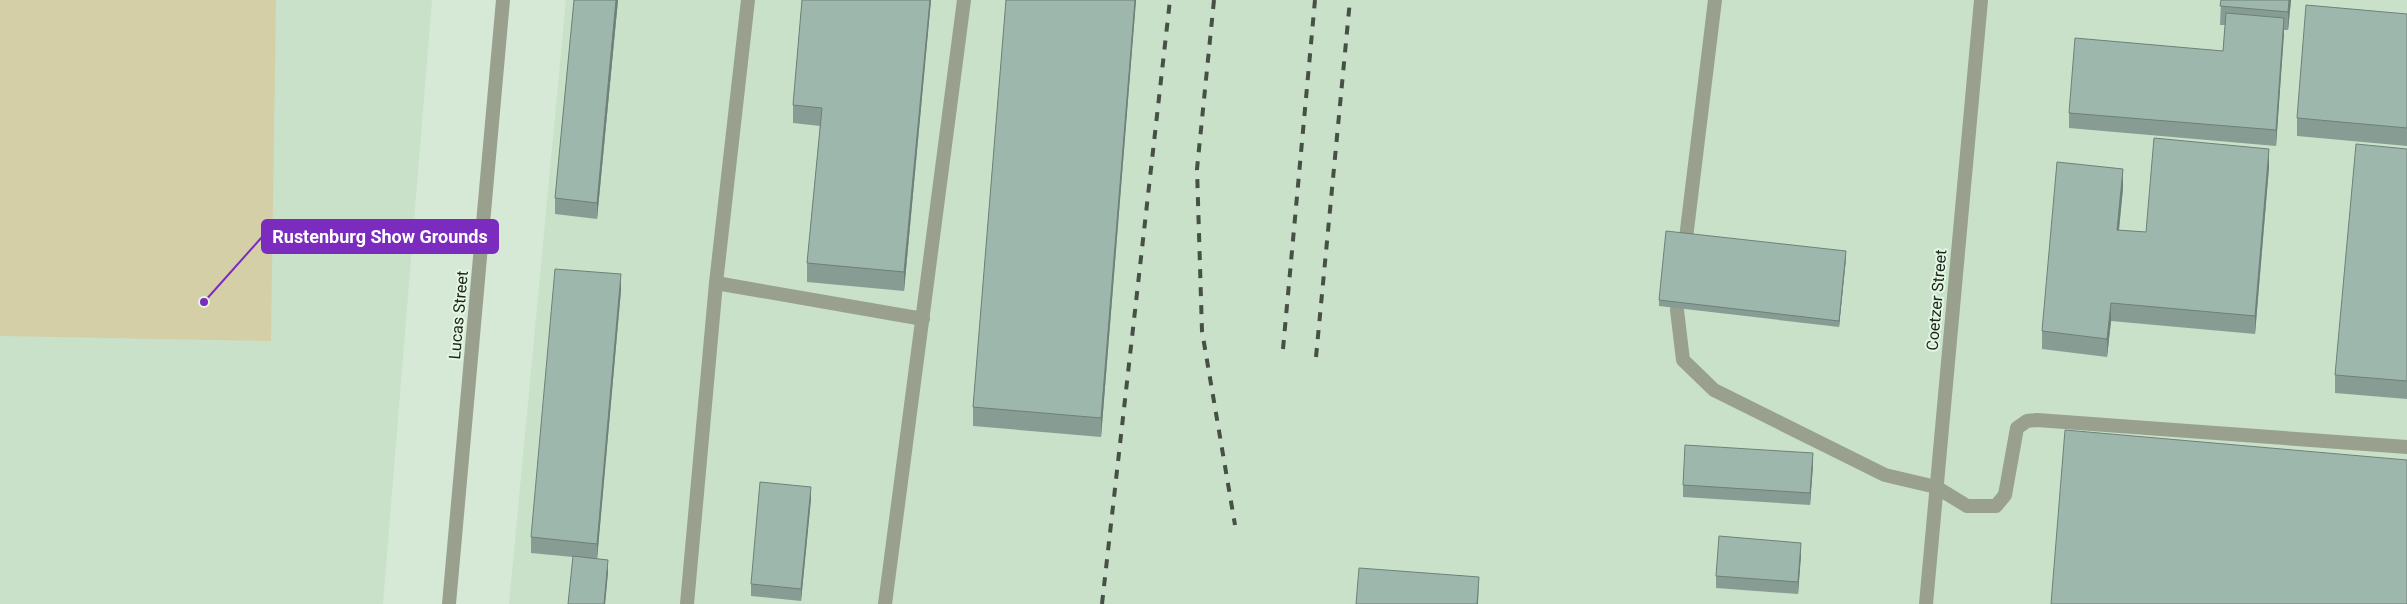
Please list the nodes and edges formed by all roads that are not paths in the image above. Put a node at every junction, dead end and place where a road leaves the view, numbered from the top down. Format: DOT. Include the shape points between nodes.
graph roads {
  1 [pos="504,0"];
  2 [pos="748,0"];
  3 [pos="964,0"];
  4 [pos="1715,0"];
  5 [pos="1981,0"];
  6 [pos="1686,238"];
  7 [pos="716,283"];
  8 [pos="1677,310"];
  9 [pos="923,319"];
  10 [pos="2407,447"];
  11 [pos="1936,487"];
  12 [pos="449,604"];
  13 [pos="687,604"];
  14 [pos="885,604"];
  15 [pos="1926,604"];
  1 -- 12 [label="street, Lucas Street"];
  2 -- 7 [label="street"];
  3 -- 9 [label="street"];
  4 -- 6 [label="street"];
  5 -- 11 [label="street, Coetzer Street"];
  7 -- 9 [label="street"];
  7 -- 13 [label="street"];
  8 -- 11 [label="street" via="1683,360 1714,390 1885,475"];
  9 -- 14 [label="street"];
  10 -- 11 [label="street" via="2036,420 2016,428 2005,495 1996,506 1967,506"];
  11 -- 15 [label="street, Coetzer Street"];
}
